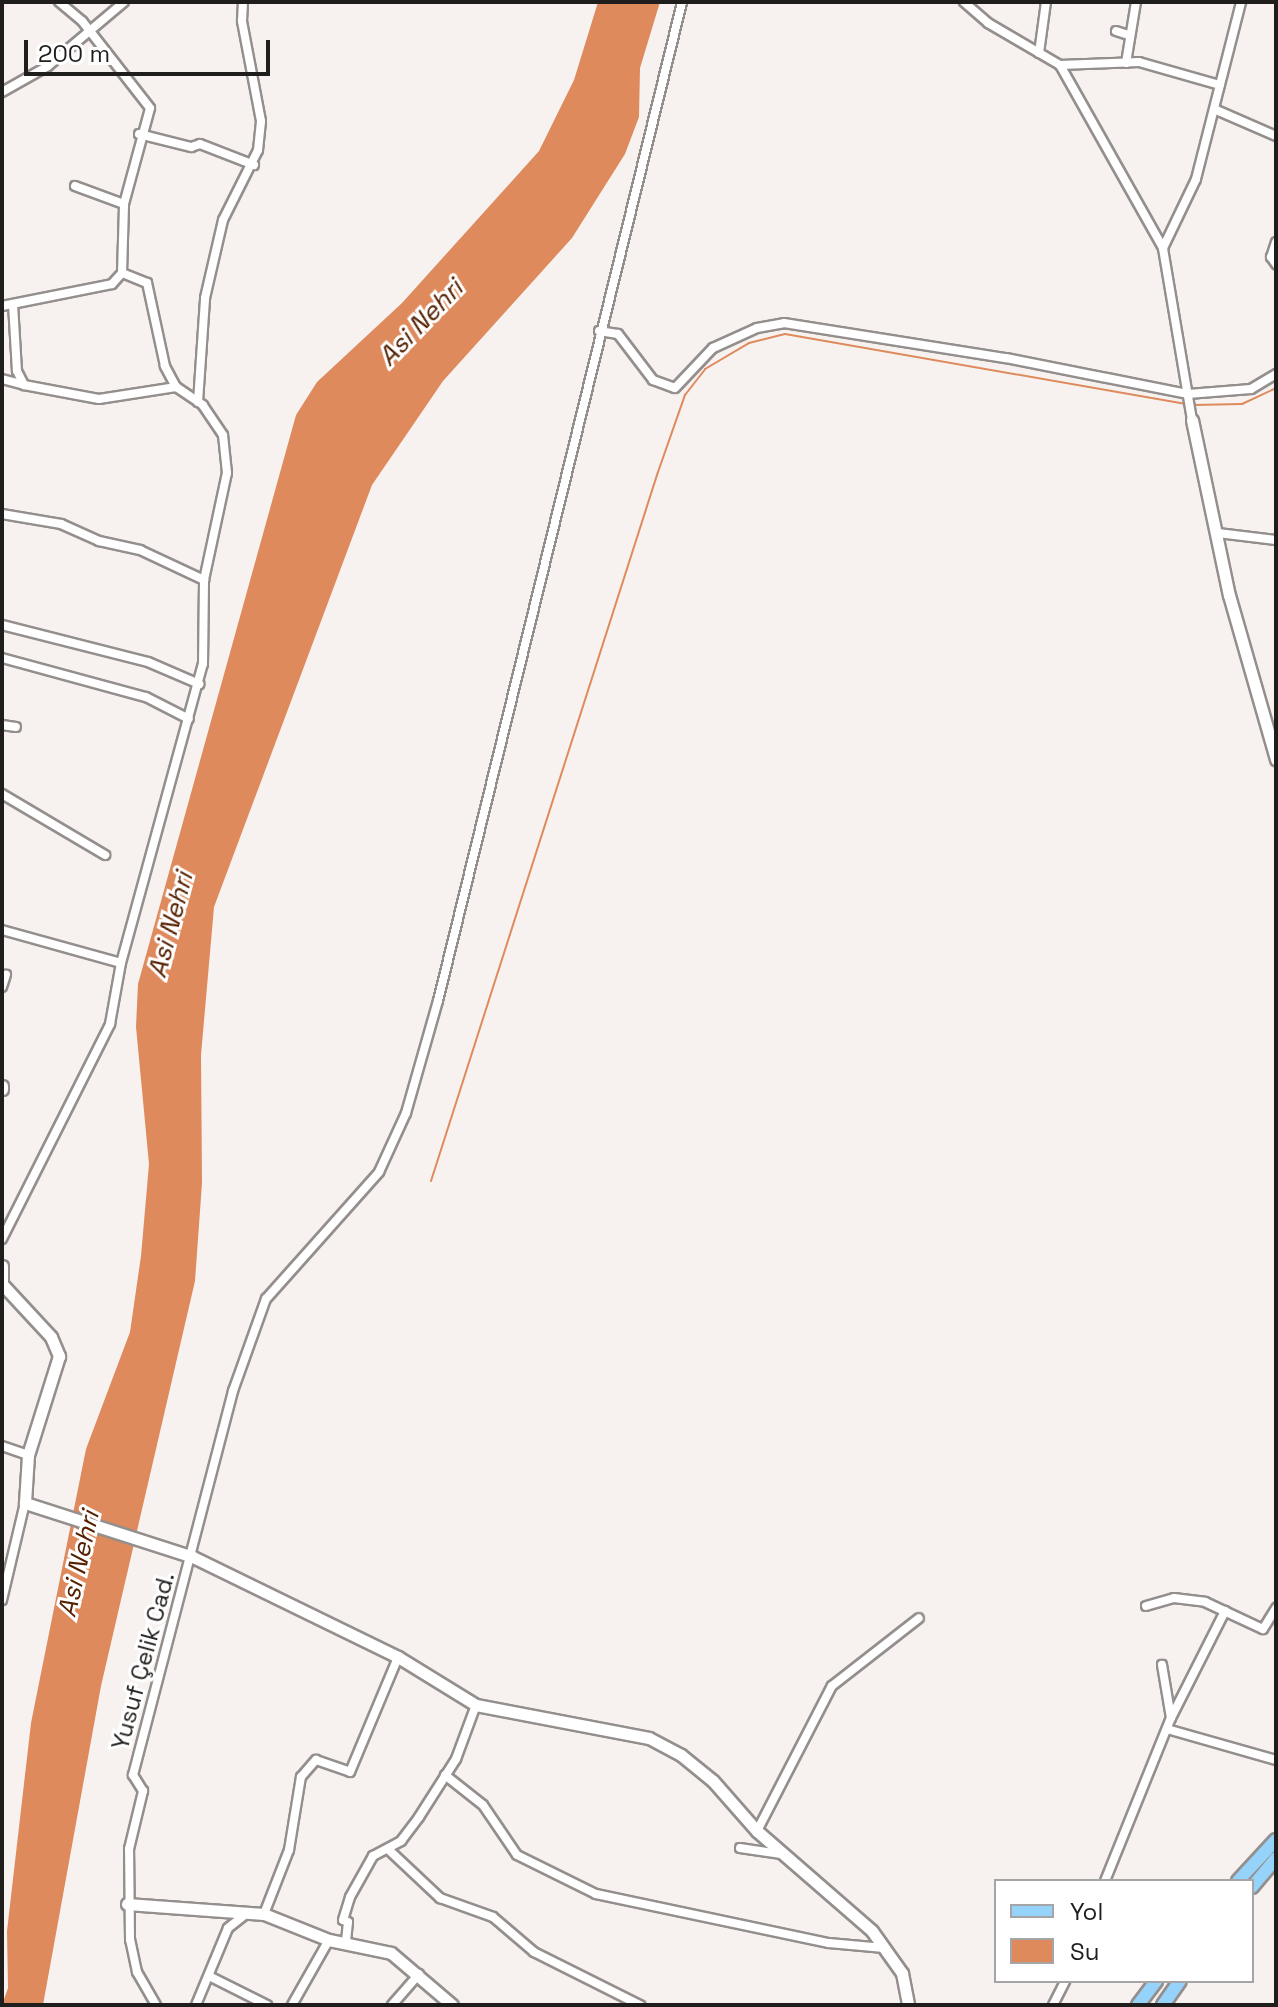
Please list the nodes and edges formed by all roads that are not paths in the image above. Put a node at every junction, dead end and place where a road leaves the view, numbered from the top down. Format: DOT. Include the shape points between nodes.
graph roads {
  1 [pos="59,2"];
  2 [pos="124,2"];
  3 [pos="243,2"];
  4 [pos="682,2"];
  5 [pos="964,2"];
  6 [pos="1046,2"];
  7 [pos="1136,2"];
  8 [pos="1241,2"];
  9 [pos="1116,31"];
  10 [pos="90,32"];
  11 [pos="1128,35"];
  12 [pos="1039,53"];
  13 [pos="1126,63"];
  14 [pos="1060,65"];
  15 [pos="1220,85"];
  16 [pos="2,92"];
  17 [pos="1214,109"];
  18 [pos="139,134"];
  19 [pos="1276,136"];
  20 [pos="254,165"];
  21 [pos="75,186"];
  22 [pos="124,204"];
  23 [pos="1276,242"];
  24 [pos="1163,248"];
  25 [pos="1276,264"];
  26 [pos="122,273"];
  27 [pos="13,304"];
  28 [pos="2,306"];
  29 [pos="599,331"];
  30 [pos="1276,374"];
  31 [pos="2,379"];
  32 [pos="24,385"];
  33 [pos="176,387"];
  34 [pos="1188,394"];
  35 [pos="198,402"];
  36 [pos="1192,420"];
  37 [pos="2,514"];
  38 [pos="1218,533"];
  39 [pos="1276,540"];
  40 [pos="204,580"];
  41 [pos="2,625"];
  42 [pos="2,658"];
  43 [pos="199,684"];
  44 [pos="189,719"];
  45 [pos="2,725"];
  46 [pos="16,727"];
  47 [pos="1276,759"];
  48 [pos="2,794"];
  49 [pos="105,855"];
  50 [pos="2,930"];
  51 [pos="121,963"];
  52 [pos="6,975"];
  53 [pos="2,987"];
  54 [pos="2,1239"];
  55 [pos="2,1266"];
  56 [pos="2,1446"];
  57 [pos="28,1455"];
  58 [pos="29,1504"];
  59 [pos="188,1555"];
  60 [pos="2,1600"];
  61 [pos="1146,1606"];
  62 [pos="1276,1608"];
  63 [pos="1225,1611"];
  64 [pos="919,1618"];
  65 [pos="398,1657"];
  66 [pos="1162,1665"];
  67 [pos="476,1705"];
  68 [pos="1171,1718"];
  69 [pos="1167,1729"];
  70 [pos="1276,1760"];
  71 [pos="445,1775"];
  72 [pos="757,1831"];
  73 [pos="1276,1840"];
  74 [pos="740,1848"];
  75 [pos="390,1851"];
  76 [pos="789,1856"];
  77 [pos="1276,1858"];
  78 [pos="1106,1879"];
  79 [pos="1240,1879"];
  80 [pos="1254,1885"];
  81 [pos="127,1904"];
  82 [pos="251,1912"];
  83 [pos="264,1914"];
  84 [pos="329,1940"];
  85 [pos="346,1941"];
  86 [pos="884,1948"];
  87 [pos="419,1974"];
  88 [pos="209,1976"];
  89 [pos="1064,1983"];
  90 [pos="1154,1983"];
  91 [pos="1179,1983"];
  92 [pos="156,2005"];
  93 [pos="196,2005"];
  94 [pos="267,2005"];
  95 [pos="292,2005"];
  96 [pos="392,2005"];
  97 [pos="452,2005"];
  98 [pos="640,2005"];
  99 [pos="908,2005"];
  100 [pos="1053,2005"];
  101 [pos="1138,2005"];
  102 [pos="1163,2005"];
  1 -- 10 [label="street"];
  2 -- 10 [label="street"];
  3 -- 20 [label="street" via="261,121"];
  4 -- 29 [label="street, Yusuf Çelik Cad."];
  5 -- 12 [label="street"];
  6 -- 12 [label="street"];
  7 -- 11 [label="street"];
  8 -- 15 [label="street"];
  9 -- 11 [label="street"];
  10 -- 16 [label="street" via="48,66"];
  10 -- 18 [label="street" via="150,108"];
  11 -- 13 [label="street"];
  12 -- 14 [label="street"];
  13 -- 14 [label="street"];
  13 -- 15 [label="street"];
  14 -- 24 [label="street"];
  15 -- 17 [label="street"];
  17 -- 19 [label="street"];
  17 -- 24 [label="street" via="1191,194"];
  18 -- 20 [label="street" via="191,147 200,144"];
  18 -- 22 [label="street"];
  20 -- 35 [label="street" via="223,220 205,298"];
  21 -- 22 [label="street"];
  22 -- 26 [label="street"];
  23 -- 25 [label="street" via="1271,257"];
  24 -- 34 [label="street"];
  26 -- 27 [label="street" via="112,284"];
  26 -- 33 [label="street" via="147,283 154,334"];
  27 -- 28 [label="street"];
  27 -- 32 [label="street" via="17,371"];
  29 -- 34 [label="street" via="618,334 653,380 675,388 713,348 757,328 784,323"];
  29 -- 59 [label="street, Yusuf Çelik Cad." via="438,1001 406,1113 379,1172 295,1261 261,1309 239,1369"];
  30 -- 34 [label="street" via="1251,389"];
  31 -- 32 [label="street"];
  32 -- 33 [label="street" via="99,399"];
  33 -- 35 [label="street"];
  34 -- 36 [label="street"];
  35 -- 40 [label="street" via="226,447 227,473"];
  36 -- 38 [label="street"];
  37 -- 40 [label="street" via="61,524 99,541 140,550"];
  38 -- 39 [label="street"];
  38 -- 47 [label="street" via="1229,595"];
  40 -- 43 [label="street"];
  41 -- 43 [label="street" via="148,662"];
  42 -- 44 [label="street" via="146,697"];
  43 -- 44 [label="street"];
  44 -- 51 [label="street"];
  45 -- 46 [label="street"];
  48 -- 49 [label="street"];
  50 -- 51 [label="street"];
  51 -- 54 [label="street" via="110,1024"];
  52 -- 53 [label="street"];
  55 -- 57 [label="street" via="2,1284 51,1337 59,1356"];
  56 -- 57 [label="street"];
  57 -- 58 [label="street"];
  58 -- 59 [label="street"];
  58 -- 60 [label="street"];
  59 -- 65 [label="street"];
  59 -- 81 [label="street, Yusuf Çelik Cad." via="133,1775 143,1791 129,1849"];
  61 -- 63 [label="street" via="1188,1599"];
  62 -- 63 [label="street" via="1263,1629"];
  63 -- 68 [label="street"];
  64 -- 72 [label="street" via="832,1686"];
  65 -- 67 [label="street"];
  65 -- 83 [label="street" via="350,1772 316,1760 301,1777 289,1850"];
  66 -- 68 [label="street"];
  67 -- 71 [label="street"];
  67 -- 72 [label="street" via="649,1738 713,1781"];
  68 -- 69 [label="street"];
  69 -- 70 [label="street"];
  69 -- 78 [label="street"];
  71 -- 75 [label="street"];
  71 -- 86 [label="street" via="483,1805 517,1855 596,1894 829,1943"];
  72 -- 76 [label="street"];
  73 -- 79 [label="main road"];
  74 -- 76 [label="street"];
  75 -- 85 [label="street" via="373,1856 350,1897 343,1920 348,1922"];
  75 -- 98 [label="street" via="440,1898 493,1917 534,1952"];
  76 -- 86 [label="street"];
  77 -- 80 [label="main road"];
  81 -- 82 [label="street"];
  81 -- 92 [label="street, Yusuf Çelik Cad." via="137,1972"];
  82 -- 83 [label="street"];
  82 -- 88 [label="street" via="228,1928"];
  83 -- 84 [label="street"];
  84 -- 85 [label="street"];
  84 -- 95 [label="street"];
  85 -- 87 [label="street" via="391,1953"];
  86 -- 99 [label="street" via="902,1973"];
  87 -- 96 [label="street"];
  87 -- 97 [label="street"];
  88 -- 93 [label="street"];
  88 -- 94 [label="street"];
  89 -- 100 [label="street"];
  90 -- 101 [label="main road"];
  91 -- 102 [label="main road"];
}
